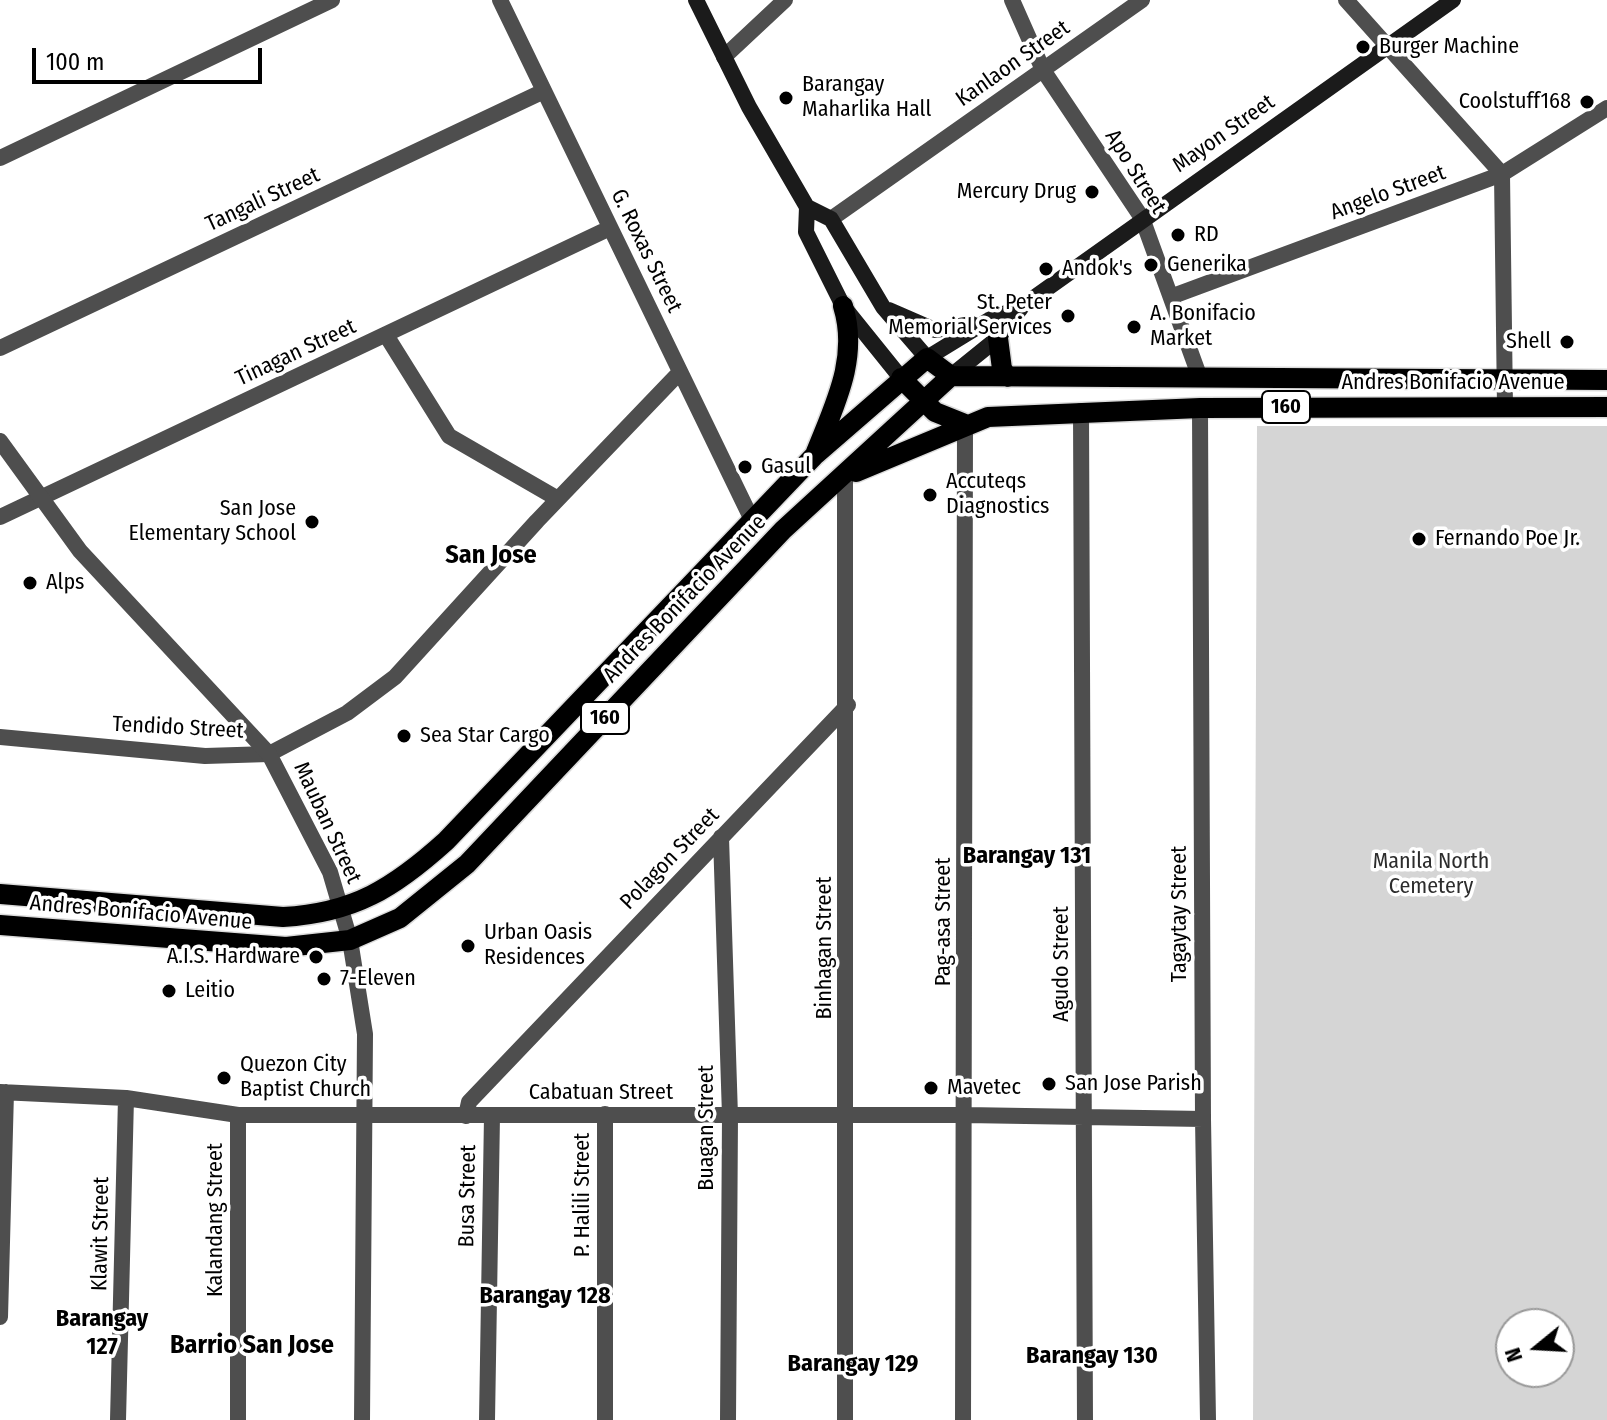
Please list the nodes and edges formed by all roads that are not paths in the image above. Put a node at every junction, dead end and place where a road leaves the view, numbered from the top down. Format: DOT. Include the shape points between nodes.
graph roads {
  1 [pos="332,0"];
  2 [pos="500,0"];
  3 [pos="696,0"];
  4 [pos="785,0"];
  5 [pos="1012,0"];
  6 [pos="1142,0"];
  7 [pos="1346,0"];
  8 [pos="1453,0"];
  9 [pos="1386,47"];
  10 [pos="724,57"];
  11 [pos="1043,70"];
  12 [pos="544,91"];
  13 [pos="1607,108"];
  14 [pos="0,158"];
  15 [pos="1502,174"];
  16 [pos="807,207"];
  17 [pos="1142,218"];
  18 [pos="831,219"];
  19 [pos="610,228"];
  20 [pos="1173,296"];
  21 [pos="843,306"];
  22 [pos="883,307"];
  23 [pos="993,329"];
  24 [pos="386,335"];
  25 [pos="0,348"];
  26 [pos="927,358"];
  27 [pos="680,372"];
  28 [pos="951,376"];
  29 [pos="1008,377"];
  30 [pos="901,378"];
  31 [pos="1200,378"];
  32 [pos="1607,380"];
  33 [pos="1505,381"];
  34 [pos="923,402"];
  35 [pos="1505,407"];
  36 [pos="1607,407"];
  37 [pos="1200,408"];
  38 [pos="1081,411"];
  39 [pos="965,424"];
  40 [pos="0,441"];
  41 [pos="814,456"];
  42 [pos="845,476"];
  43 [pos="39,499"];
  44 [pos="558,499"];
  45 [pos="0,517"];
  46 [pos="753,522"];
  47 [pos="848,705"];
  48 [pos="0,737"];
  49 [pos="269,754"];
  50 [pos="721,837"];
  51 [pos="0,894"];
  52 [pos="342,909"];
  53 [pos="0,925"];
  54 [pos="350,940"];
  55 [pos="3,1092"];
  56 [pos="126,1098"];
  57 [pos="605,1114"];
  58 [pos="847,1114"];
  59 [pos="238,1115"];
  60 [pos="966,1115"];
  61 [pos="1085,1115"];
  62 [pos="466,1116"];
  63 [pos="492,1116"];
  64 [pos="730,1116"];
  65 [pos="366,1117"];
  66 [pos="1203,1119"];
  67 [pos="0,1317"];
  68 [pos="118,1420"];
  69 [pos="238,1420"];
  70 [pos="362,1420"];
  71 [pos="487,1420"];
  72 [pos="605,1420"];
  73 [pos="728,1420"];
  74 [pos="845,1420"];
  75 [pos="963,1420"];
  76 [pos="1085,1420"];
  77 [pos="1208,1420"];
  1 -- 14 [label="street"];
  2 -- 12 [label="street, G. Roxas Street"];
  3 -- 10 [label="main road"];
  4 -- 10 [label="street"];
  5 -- 11 [label="street, Apo Street"];
  6 -- 11 [label="street, Kanlaon Street"];
  7 -- 9 [label="street"];
  8 -- 9 [label="main road, Mayon Street"];
  9 -- 15 [label="street"];
  9 -- 17 [label="main road, Mayon Street"];
  10 -- 16 [label="main road"];
  11 -- 17 [label="street, Apo Street"];
  11 -- 18 [label="street, Kanlaon Street"];
  12 -- 19 [label="street, G. Roxas Street"];
  12 -- 25 [label="street, Tangali Street"];
  13 -- 15 [label="street, Angelo Street"];
  15 -- 20 [label="street, Angelo Street"];
  15 -- 33 [label="street"];
  16 -- 18 [label="main road"];
  16 -- 21 [label="main road" via="806,232"];
  17 -- 20 [label="street, Apo Street"];
  17 -- 23 [label="main road, Mayon Street"];
  18 -- 22 [label="main road"];
  19 -- 24 [label="street, Tinagan Street"];
  19 -- 27 [label="street, G. Roxas Street"];
  20 -- 31 [label="street, Apo Street"];
  21 -- 30 [label="main road"];
  21 -- 41 [label="main road" via="849,354"];
  22 -- 23 [label="main road" via="935,330"];
  22 -- 26 [label="main road"];
  23 -- 26 [label="main road, Mayon Street"];
  23 -- 28 [label="main road, Mayon Street"];
  23 -- 29 [label="main road"];
  24 -- 43 [label="street, Tinagan Street"];
  24 -- 44 [label="street" via="449,436"];
  26 -- 28 [label="main road"];
  26 -- 30 [label="main road, Andres Bonifacio Avenue / 160"];
  27 -- 44 [label="street, Tendido Street"];
  27 -- 46 [label="street, G. Roxas Street"];
  28 -- 29 [label="main road, Andres Bonifacio Avenue / 160"];
  28 -- 34 [label="main road, Andres Bonifacio Avenue / 160"];
  29 -- 31 [label="main road, Andres Bonifacio Avenue / 160"];
  30 -- 34 [label="main road"];
  30 -- 41 [label="main road, Andres Bonifacio Avenue / 160"];
  31 -- 33 [label="main road, Andres Bonifacio Avenue / 160"];
  32 -- 33 [label="main road, Andres Bonifacio Avenue / 160"];
  33 -- 35 [label="street"];
  34 -- 39 [label="main road"];
  34 -- 42 [label="main road, Andres Bonifacio Avenue / 160"];
  35 -- 36 [label="main road, Andres Bonifacio Avenue / 160"];
  35 -- 37 [label="main road, Andres Bonifacio Avenue / 160"];
  37 -- 38 [label="main road, Andres Bonifacio Avenue / 160"];
  37 -- 66 [label="street, Tagaytay Street"];
  38 -- 39 [label="main road, Andres Bonifacio Avenue / 160" via="988,417"];
  38 -- 61 [label="street, Agudo Street"];
  39 -- 42 [label="main road, Andres Bonifacio Avenue"];
  39 -- 60 [label="street, Pag-asa Street"];
  40 -- 43 [label="street, Mauban Street"];
  41 -- 46 [label="main road, Andres Bonifacio Avenue / 160"];
  42 -- 47 [label="street, Binhagan Street"];
  42 -- 54 [label="main road, Andres Bonifacio Avenue / 160" via="783,530 467,864 400,918"];
  43 -- 45 [label="street, Tinagan Street"];
  43 -- 49 [label="street, Mauban Street" via="80,551"];
  44 -- 49 [label="street, Tendido Street" via="395,677 347,713"];
  46 -- 52 [label="main road, Andres Bonifacio Avenue / 160" via="446,841 413,871"];
  47 -- 50 [label="street, Polagon Street"];
  47 -- 58 [label="street, Binhagan Street"];
  48 -- 49 [label="street, Tendido Street" via="205,756"];
  49 -- 52 [label="street, Mauban Street" via="330,872"];
  50 -- 62 [label="street, Polagon Street" via="469,1102"];
  50 -- 64 [label="street, Buagan Street"];
  51 -- 52 [label="main road, Andres Bonifacio Avenue / 160" via="283,917"];
  52 -- 54 [label="street, Mauban Street"];
  53 -- 54 [label="main road, Andres Bonifacio Avenue / 160" via="256,947"];
  54 -- 65 [label="street, Mauban Street" via="365,1034"];
  55 -- 56 [label="street, Cabatuan Street"];
  55 -- 67 [label="street"];
  56 -- 59 [label="street, Cabatuan Street"];
  56 -- 68 [label="street, Klawit Street"];
  57 -- 63 [label="street, Cabatuan Street"];
  57 -- 64 [label="street, Cabatuan Street"];
  57 -- 72 [label="street, P. Halili Street"];
  58 -- 60 [label="street, Cabatuan Street"];
  58 -- 64 [label="street, Cabatuan Street"];
  58 -- 74 [label="street, Binhagan Street"];
  59 -- 65 [label="street, Cabatuan Street"];
  59 -- 69 [label="street, Kalandang Street"];
  60 -- 61 [label="street, Cabatuan Street"];
  60 -- 75 [label="street, Pag-asa Street"];
  61 -- 66 [label="street, Cabatuan Street"];
  61 -- 76 [label="street, Agudo Street"];
  62 -- 63 [label="street, Cabatuan Street"];
  62 -- 65 [label="street, Cabatuan Street"];
  63 -- 71 [label="street, Busa Street"];
  64 -- 73 [label="street, Buagan Street"];
  65 -- 70 [label="street, Mauban Street"];
  66 -- 77 [label="street, Tagaytay Street"];
}
